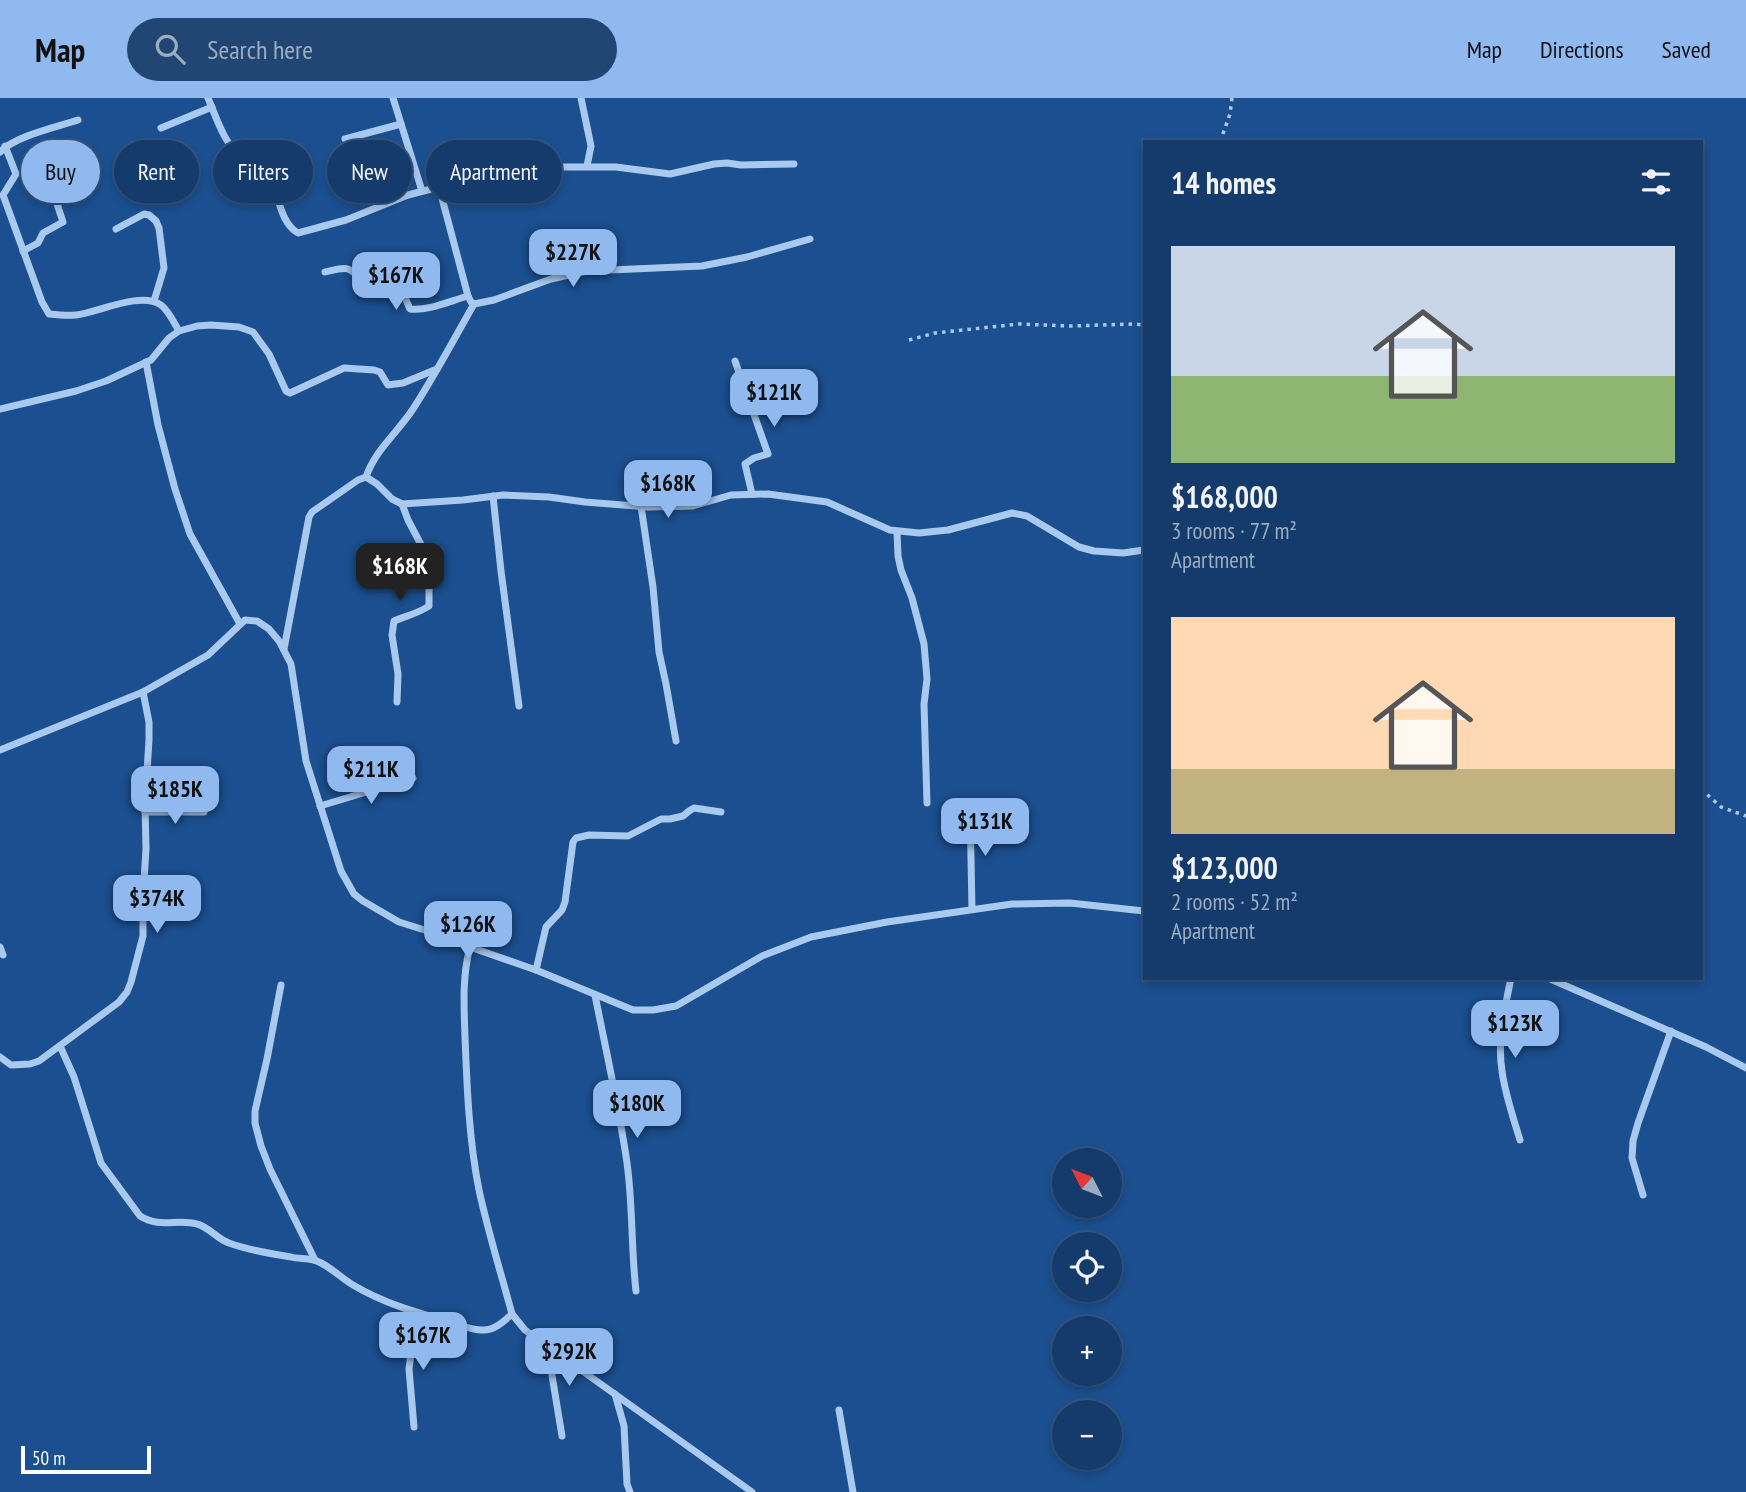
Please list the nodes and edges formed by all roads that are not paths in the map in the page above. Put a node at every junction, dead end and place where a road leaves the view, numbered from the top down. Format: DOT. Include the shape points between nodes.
graph roads {
  1 [pos="208,98"];
  2 [pos="393,98"];
  3 [pos="580,98"];
  4 [pos="212,107"];
  5 [pos="78,120"];
  6 [pos="401,124"];
  7 [pos="161,128"];
  8 [pos="345,139"];
  9 [pos="3,149"];
  10 [pos="794,164"];
  11 [pos="587,166"];
  12 [pos="562,167"];
  13 [pos="426,190"];
  14 [pos="422,191"];
  15 [pos="59,203"];
  16 [pos="443,203"];
  17 [pos="116,229"];
  18 [pos="810,239"];
  19 [pos="23,251"];
  20 [pos="326,272"];
  21 [pos="468,296"];
  22 [pos="154,301"];
  23 [pos="474,304"];
  24 [pos="179,331"];
  25 [pos="735,361"];
  26 [pos="146,362"];
  27 [pos="437,369"];
  28 [pos="0,409"];
  29 [pos="366,477"];
  30 [pos="752,494"];
  31 [pos="493,496"];
  32 [pos="402,504"];
  33 [pos="641,506"];
  34 [pos="897,532"];
  35 [pos="1143,550"];
  36 [pos="240,624"];
  37 [pos="284,650"];
  38 [pos="144,692"];
  39 [pos="397,702"];
  40 [pos="519,706"];
  41 [pos="676,741"];
  42 [pos="0,750"];
  43 [pos="413,778"];
  44 [pos="927,803"];
  45 [pos="320,806"];
  46 [pos="970,808"];
  47 [pos="204,812"];
  48 [pos="721,812"];
  49 [pos="145,813"];
  50 [pos="972,909"];
  51 [pos="1143,911"];
  52 [pos="470,947"];
  53 [pos="536,970"];
  54 [pos="1511,980"];
  55 [pos="1553,980"];
  56 [pos="281,985"];
  57 [pos="595,995"];
  58 [pos="1671,1031"];
  59 [pos="60,1046"];
  60 [pos="2,1061"];
  61 [pos="1746,1068"];
  62 [pos="1520,1140"];
  63 [pos="1643,1195"];
  64 [pos="315,1260"];
  65 [pos="636,1292"];
  66 [pos="419,1314"];
  67 [pos="512,1314"];
  68 [pos="547,1345"];
  69 [pos="614,1393"];
  70 [pos="839,1410"];
  71 [pos="414,1427"];
  72 [pos="562,1436"];
  73 [pos="630,1492"];
  74 [pos="752,1492"];
  75 [pos="853,1492"];
  1 -- 4 [label="street"];
  2 -- 6 [label="street"];
  3 -- 11 [label="street" via="591,146"];
  4 -- 7 [label="street"];
  4 -- 14 [label="street" via="235,151 270,178 289,227 296,233"];
  5 -- 9 [label="street"];
  6 -- 8 [label="street"];
  6 -- 14 [label="street"];
  9 -- 19 [label="street" via="16,174 4,195"];
  10 -- 11 [label="street" via="727,163 678,173"];
  11 -- 12 [label="street"];
  13 -- 14 [label="street"];
  15 -- 19 [label="street" via="63,222"];
  16 -- 21 [label="street"];
  17 -- 22 [label="street" via="144,215 156,221 164,268"];
  18 -- 23 [label="street" via="702,265 587,271"];
  19 -- 22 [label="street" via="49,314 75,315 144,299"];
  20 -- 21 [label="street" via="347,269 361,280 397,284 410,309"];
  21 -- 23 [label="street"];
  22 -- 24 [label="street"];
  23 -- 27 [label="street"];
  24 -- 26 [label="street"];
  24 -- 27 [label="street" via="211,325 253,332 290,393 344,368 380,372 388,385"];
  25 -- 30 [label="street" via="768,454 745,464"];
  26 -- 28 [label="street" via="76,391"];
  26 -- 36 [label="street" via="158,425 190,534"];
  27 -- 29 [label="street" via="412,411 373,459"];
  29 -- 32 [label="street"];
  29 -- 37 [label="street" via="309,517"];
  30 -- 33 [label="street" via="693,506"];
  30 -- 34 [label="street" via="827,502"];
  31 -- 32 [label="street"];
  31 -- 33 [label="street"];
  31 -- 40 [label="street"];
  32 -- 39 [label="street" via="429,567 429,606 394,621"];
  33 -- 41 [label="street" via="659,652"];
  34 -- 35 [label="street" via="948,530 1012,513 1027,516 1079,547 1123,553"];
  34 -- 44 [label="street" via="899,563 924,644"];
  36 -- 37 [label="street" via="257,621"];
  36 -- 38 [label="street" via="208,655"];
  37 -- 45 [label="street" via="291,664 306,761"];
  38 -- 42 [label="street"];
  38 -- 49 [label="street" via="149,722"];
  43 -- 45 [label="street"];
  45 -- 52 [label="street" via="341,871 354,894 399,922"];
  46 -- 50 [label="street"];
  47 -- 49 [label="street"];
  48 -- 53 [label="street" via="694,808 628,836 576,838 566,898 562,910 546,927"];
  49 -- 59 [label="street" via="143,936 131,982 119,1002"];
  50 -- 51 [label="street" via="1070,903"];
  50 -- 57 [label="street" via="811,937 762,956 676,1006 633,1010"];
  52 -- 53 [label="street"];
  52 -- 67 [label="street" via="463,997 472,1146"];
  53 -- 57 [label="street"];
  54 -- 62 [label="street" via="1502,1023 1501,1069"];
  55 -- 58 [label="street"];
  56 -- 64 [label="street" via="255,1123 270,1169"];
  57 -- 65 [label="street" via="627,1162"];
  58 -- 61 [label="street"];
  58 -- 63 [label="street" via="1633,1142 1632,1158"];
  59 -- 60 [label="street" via="30,1064"];
  59 -- 64 [label="street" via="101,1163 140,1216 154,1223 196,1223 225,1242"];
  64 -- 66 [label="street" via="368,1293"];
  66 -- 67 [label="street" via="484,1331"];
  66 -- 71 [label="street" via="409,1369"];
  67 -- 68 [label="street"];
  68 -- 69 [label="street"];
  68 -- 72 [label="street"];
  69 -- 73 [label="street" via="624,1426"];
  69 -- 74 [label="street"];
  70 -- 75 [label="street"];
}
